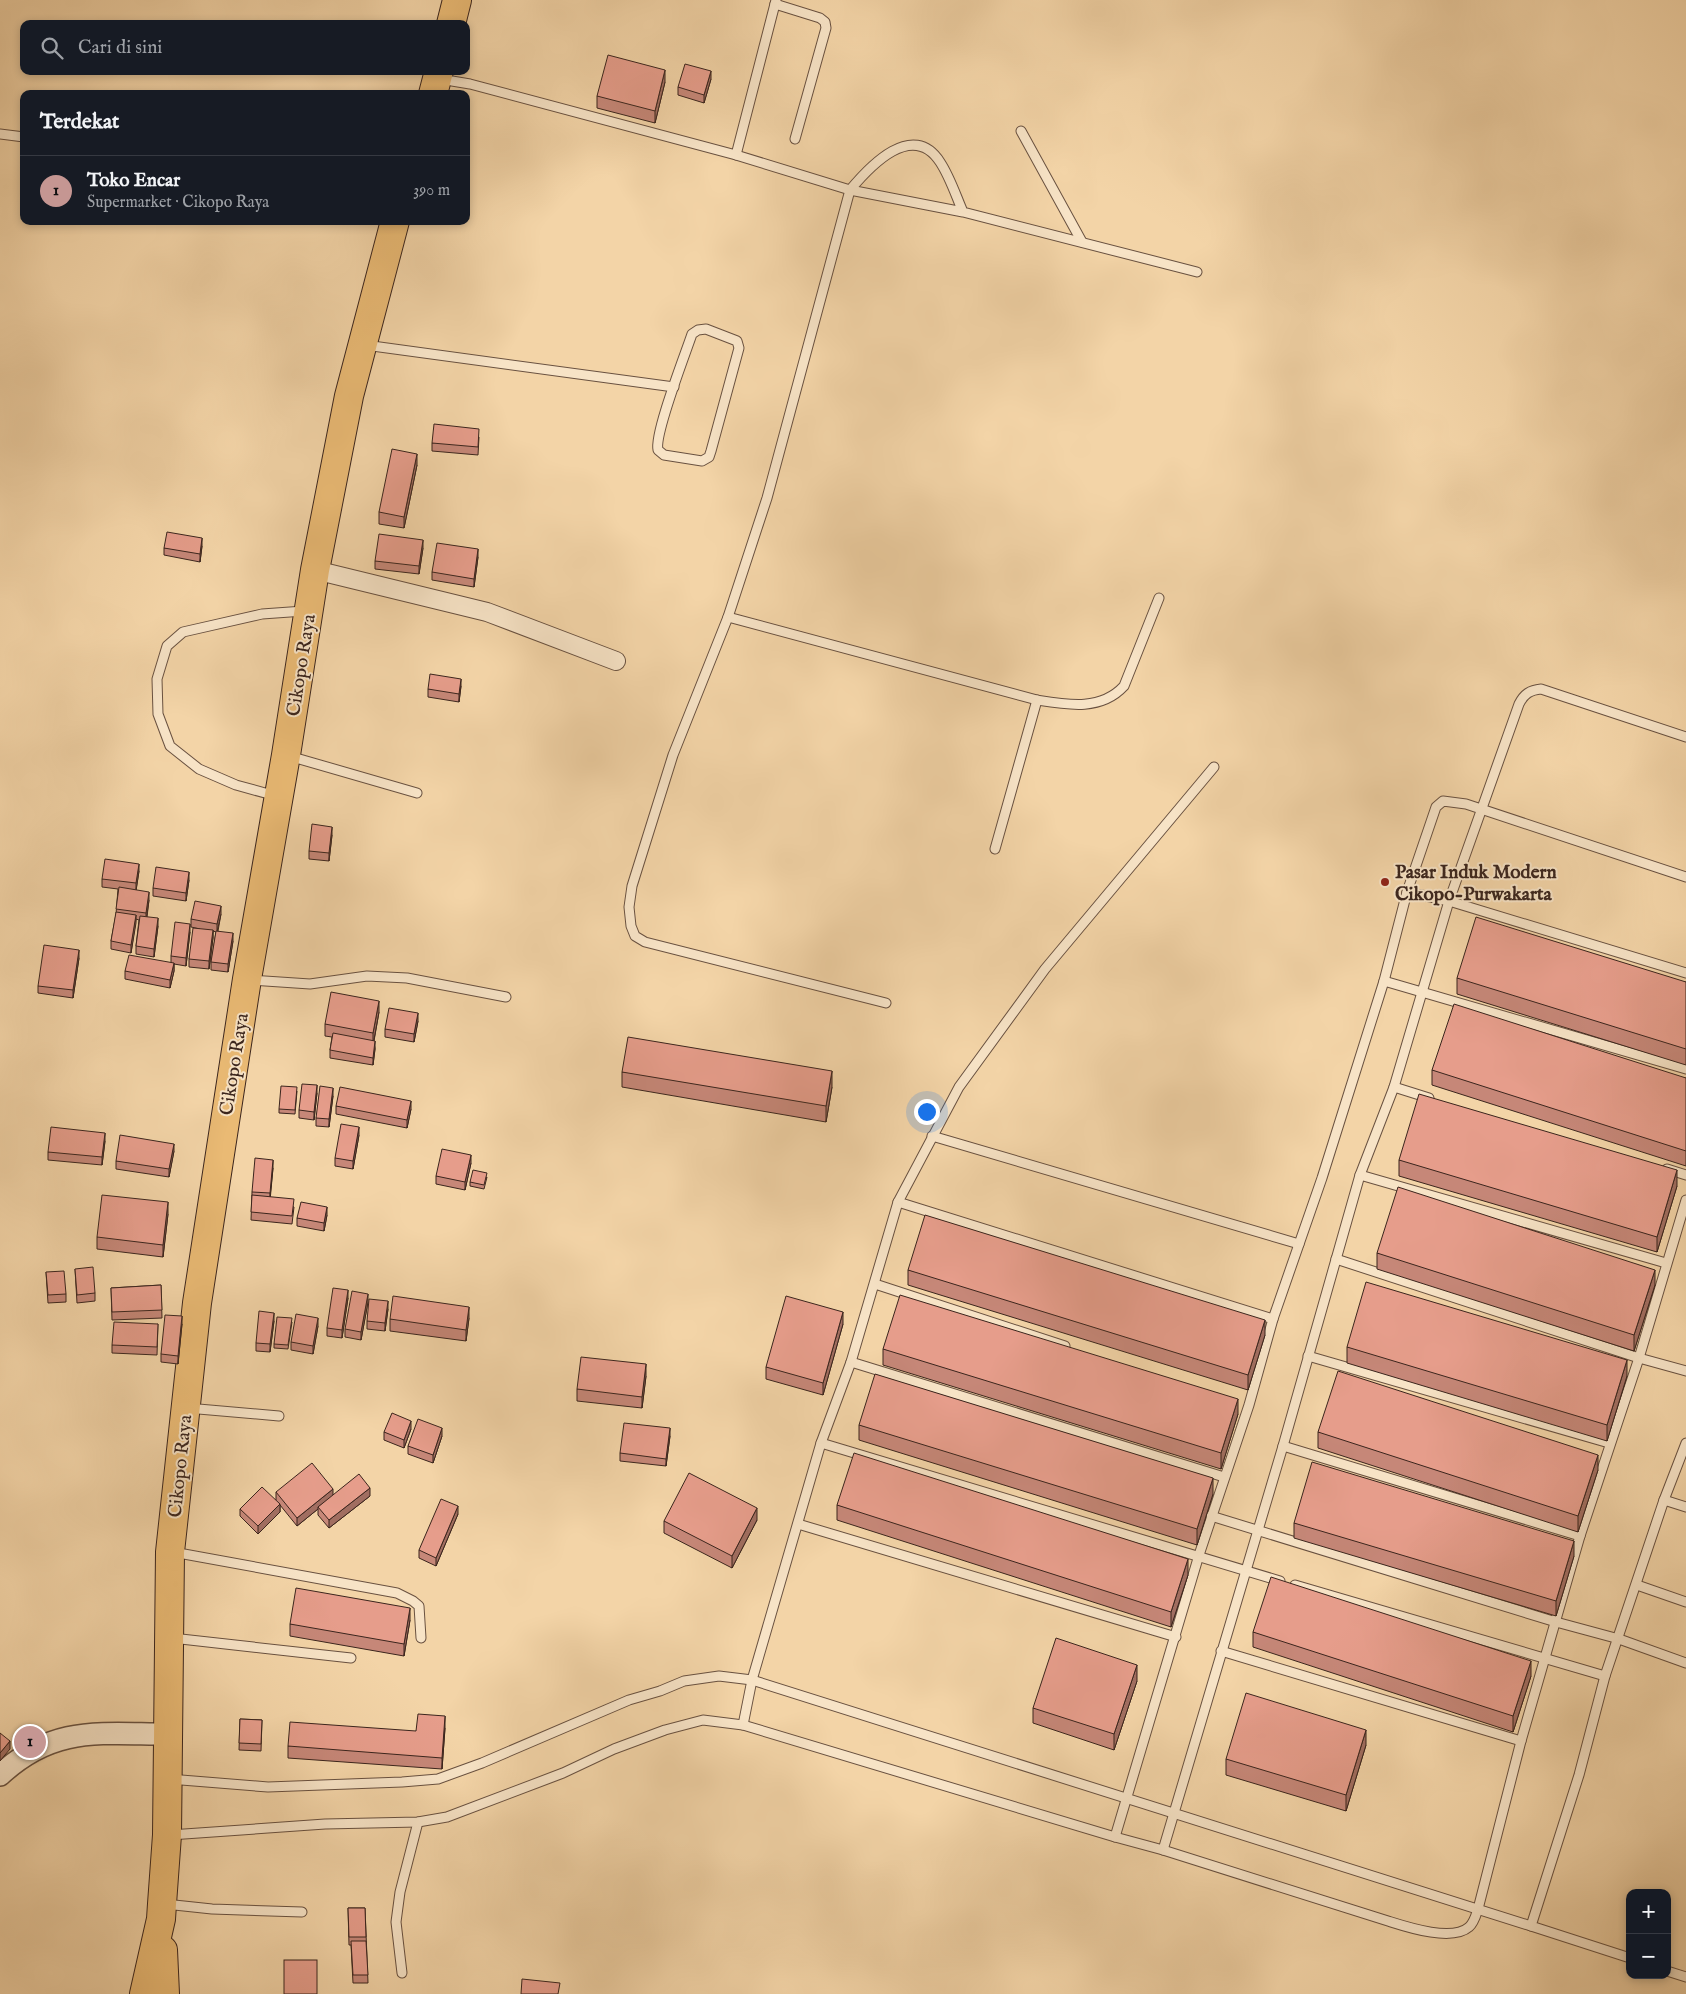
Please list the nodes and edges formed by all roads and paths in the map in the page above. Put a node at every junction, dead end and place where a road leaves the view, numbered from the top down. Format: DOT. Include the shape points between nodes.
graph roads {
  1 [pos="458,0"];
  2 [pos="775,2"];
  3 [pos="452,20"];
  4 [pos="436,81"];
  5 [pos="1021,132"];
  6 [pos="0,134"];
  7 [pos="20,136"];
  8 [pos="795,139"];
  9 [pos="736,155"];
  10 [pos="850,190"];
  11 [pos="964,212"];
  12 [pos="394,225"];
  13 [pos="1082,242"];
  14 [pos="1197,272"];
  15 [pos="362,345"];
  16 [pos="674,387"];
  17 [pos="316,570"];
  18 [pos="1159,598"];
  19 [pos="309,611"];
  20 [pos="728,617"];
  21 [pos="616,661"];
  22 [pos="1037,700"];
  23 [pos="1686,737"];
  24 [pos="286,755"];
  25 [pos="1214,766"];
  26 [pos="417,793"];
  27 [pos="278,797"];
  28 [pos="1480,808"];
  29 [pos="995,849"];
  30 [pos="1686,877"];
  31 [pos="1407,892"];
  32 [pos="1449,901"];
  33 [pos="1686,973"];
  34 [pos="246,980"];
  35 [pos="1384,981"];
  36 [pos="1423,992"];
  37 [pos="506,997"];
  38 [pos="886,1003"];
  39 [pos="1686,1069"];
  40 [pos="1394,1087"];
  41 [pos="1441,1101"];
  42 [pos="932,1136"];
  43 [pos="1658,1166"];
  44 [pos="1360,1175"];
  45 [pos="1686,1175"];
  46 [pos="1686,1200"];
  47 [pos="898,1202"];
  48 [pos="1299,1244"];
  49 [pos="1336,1259"];
  50 [pos="1666,1263"];
  51 [pos="875,1284"];
  52 [pos="1273,1319"];
  53 [pos="1071,1348"];
  54 [pos="1308,1356"];
  55 [pos="1639,1358"];
  56 [pos="851,1362"];
  57 [pos="1686,1371"];
  58 [pos="1240,1402"];
  59 [pos="1249,1405"];
  60 [pos="185,1408"];
  61 [pos="279,1416"];
  62 [pos="821,1443"];
  63 [pos="1609,1443"];
  64 [pos="1686,1443"];
  65 [pos="1283,1446"];
  66 [pos="1224,1477"];
  67 [pos="1664,1500"];
  68 [pos="1686,1507"];
  69 [pos="1211,1516"];
  70 [pos="798,1524"];
  71 [pos="1257,1530"];
  72 [pos="1580,1536"];
  73 [pos="170,1552"];
  74 [pos="1198,1555"];
  75 [pos="1245,1570"];
  76 [pos="1637,1585"];
  77 [pos="1686,1602"];
  78 [pos="1556,1622"];
  79 [pos="1176,1637"];
  80 [pos="170,1638"];
  81 [pos="421,1638"];
  82 [pos="1619,1639"];
  83 [pos="1220,1652"];
  84 [pos="350,1658"];
  85 [pos="1545,1659"];
  86 [pos="1686,1663"];
  87 [pos="1605,1676"];
  88 [pos="752,1680"];
  89 [pos="743,1725"];
  90 [pos="168,1734"];
  91 [pos="1521,1741"];
  92 [pos="0,1775"];
  93 [pos="166,1779"];
  94 [pos="1126,1800"];
  95 [pos="1173,1812"];
  96 [pos="418,1822"];
  97 [pos="167,1835"];
  98 [pos="1115,1837"];
  99 [pos="1163,1850"];
  100 [pos="1478,1909"];
  101 [pos="162,1912"];
  102 [pos="302,1912"];
  103 [pos="1531,1926"];
  104 [pos="1626,1957"];
  105 [pos="1671,1972"];
  106 [pos="402,1973"];
  107 [pos="1686,1977"];
  108 [pos="144,1994"];
  109 [pos="166,1994"];
  1 -- 3 [label="highway"];
  2 -- 8 [label="lane" via="820,18 826,28"];
  2 -- 9 [label="lane"];
  4 -- 9 [label="lane" via="470,84"];
  5 -- 13 [label="lane"];
  6 -- 7 [label="lane"];
  9 -- 10 [label="lane"];
  10 -- 11 [label="lane"];
  10 -- 11 [label="lane" via="878,160 905,146 919,146 940,162"];
  10 -- 20 [label="lane" via="767,498"];
  11 -- 13 [label="lane"];
  12 -- 15 [label="highway, Cikopo Raya"];
  13 -- 14 [label="lane"];
  15 -- 16 [label="lane"];
  15 -- 17 [label="highway, Cikopo Raya" via="349,396"];
  16 -- 16 [label="lane" via="658,450 664,455 705,460 711,452 739,352 738,342 706,330 692,334"];
  17 -- 19 [label="highway, Cikopo Raya"];
  17 -- 21 [label="street" via="487,612"];
  18 -- 22 [label="lane" via="1124,686 1115,696 1087,705"];
  19 -- 24 [label="highway, Cikopo Raya"];
  19 -- 27 [label="lane" via="262,614 183,632 167,646 157,679 158,714 170,746 199,769 236,786"];
  20 -- 22 [label="lane"];
  20 -- 38 [label="lane" via="672,755 632,886 629,906 635,936 645,942"];
  22 -- 29 [label="lane"];
  23 -- 28 [label="lane" via="1550,691 1531,690 1519,704"];
  24 -- 26 [label="lane"];
  24 -- 27 [label="highway, Cikopo Raya"];
  25 -- 42 [label="lane" via="1045,969 959,1086"];
  27 -- 34 [label="highway, Cikopo Raya"];
  28 -- 30 [label="lane"];
  28 -- 31 [label="lane" via="1452,801 1438,804"];
  28 -- 32 [label="lane"];
  31 -- 32 [label="lane"];
  31 -- 35 [label="lane"];
  32 -- 33 [label="lane"];
  32 -- 36 [label="lane"];
  34 -- 37 [label="lane" via="310,984 367,976 407,978"];
  34 -- 60 [label="highway, Cikopo Raya" via="197,1303"];
  35 -- 36 [label="lane"];
  35 -- 48 [label="lane"];
  36 -- 39 [label="lane"];
  36 -- 40 [label="lane"];
  40 -- 41 [label="lane"];
  40 -- 44 [label="lane"];
  42 -- 47 [label="lane"];
  42 -- 48 [label="lane"];
  43 -- 45 [label="lane"];
  44 -- 49 [label="lane"];
  44 -- 50 [label="lane"];
  46 -- 50 [label="lane"];
  47 -- 51 [label="lane"];
  47 -- 52 [label="lane"];
  48 -- 52 [label="lane"];
  49 -- 54 [label="lane"];
  49 -- 55 [label="lane"];
  50 -- 55 [label="lane"];
  51 -- 53 [label="lane"];
  51 -- 56 [label="lane"];
  52 -- 59 [label="lane"];
  54 -- 63 [label="lane"];
  54 -- 65 [label="lane"];
  55 -- 57 [label="lane"];
  55 -- 63 [label="lane"];
  56 -- 62 [label="lane"];
  56 -- 66 [label="lane"];
  58 -- 59 [label="lane"];
  59 -- 66 [label="lane"];
  60 -- 61 [label="lane"];
  60 -- 73 [label="highway, Cikopo Raya"];
  62 -- 70 [label="lane"];
  62 -- 74 [label="lane"];
  63 -- 72 [label="lane"];
  64 -- 67 [label="lane"];
  65 -- 71 [label="lane"];
  65 -- 72 [label="lane"];
  66 -- 69 [label="lane"];
  67 -- 68 [label="lane"];
  67 -- 76 [label="lane"];
  69 -- 71 [label="lane"];
  69 -- 74 [label="lane"];
  70 -- 79 [label="lane"];
  70 -- 88 [label="lane"];
  71 -- 75 [label="lane"];
  71 -- 78 [label="lane"];
  72 -- 78 [label="lane"];
  73 -- 80 [label="highway, Cikopo Raya"];
  73 -- 81 [label="lane" via="397,1594 419,1606"];
  74 -- 75 [label="lane"];
  74 -- 79 [label="lane"];
  75 -- 83 [label="lane"];
  75 -- 85 [label="lane"];
  76 -- 77 [label="lane"];
  76 -- 82 [label="lane"];
  78 -- 82 [label="lane"];
  78 -- 85 [label="lane"];
  79 -- 94 [label="lane"];
  80 -- 84 [label="lane"];
  80 -- 90 [label="highway, Cikopo Raya"];
  82 -- 86 [label="lane"];
  82 -- 87 [label="lane"];
  83 -- 91 [label="lane"];
  83 -- 95 [label="lane"];
  85 -- 87 [label="lane"];
  85 -- 91 [label="lane"];
  87 -- 103 [label="lane" via="1579,1775"];
  88 -- 89 [label="lane"];
  88 -- 93 [label="lane" via="719,1676 684,1681 629,1700 438,1779 268,1786"];
  88 -- 94 [label="lane"];
  89 -- 96 [label="lane" via="703,1720 665,1730 489,1803 447,1817"];
  89 -- 98 [label="lane"];
  90 -- 92 [label="street" via="73,1735 29,1753"];
  90 -- 93 [label="highway, Cikopo Raya"];
  91 -- 100 [label="lane"];
  93 -- 97 [label="highway, Cikopo Raya"];
  94 -- 95 [label="lane"];
  94 -- 98 [label="lane"];
  95 -- 99 [label="lane"];
  95 -- 100 [label="lane"];
  96 -- 97 [label="lane" via="325,1824"];
  96 -- 106 [label="lane" via="400,1892 396,1922"];
  97 -- 101 [label="highway, Cikopo Raya"];
  98 -- 99 [label="lane"];
  99 -- 100 [label="lane" via="1418,1930 1459,1932 1472,1925"];
  100 -- 103 [label="lane"];
  101 -- 102 [label="lane" via="212,1909"];
  101 -- 108 [label="highway"];
  101 -- 109 [label="highway"];
  103 -- 104 [label="lane"];
  105 -- 107 [label="lane"];
}
